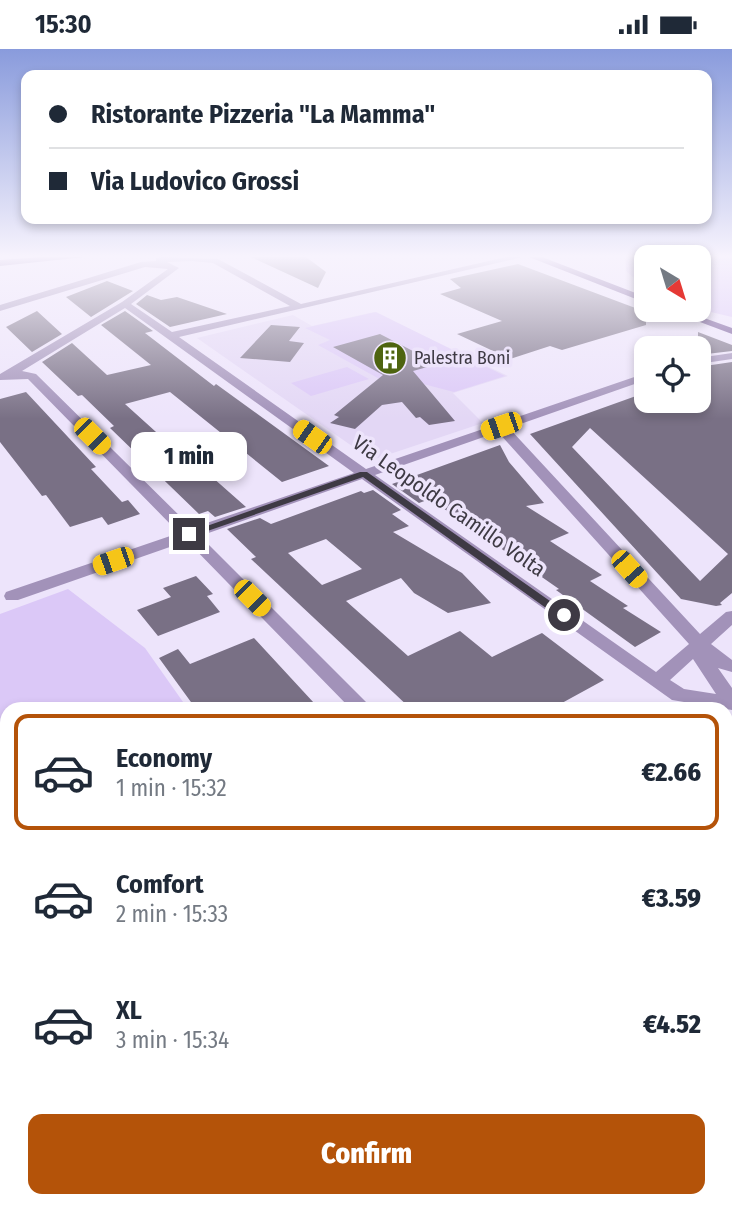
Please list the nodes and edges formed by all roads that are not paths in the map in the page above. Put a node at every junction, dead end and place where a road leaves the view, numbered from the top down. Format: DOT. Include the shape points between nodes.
graph roads {
  1 [pos="113,311"];
  2 [pos="135,311"];
  3 [pos="277,311"];
  4 [pos="711,316"];
  5 [pos="711,320"];
  6 [pos="732,320"];
  7 [pos="710,322"];
  8 [pos="732,329"];
  9 [pos="170,336"];
  10 [pos="732,356"];
  11 [pos="711,359"];
  12 [pos="1,378"];
  13 [pos="634,380"];
  14 [pos="501,426"];
  15 [pos="364,474"];
  16 [pos="189,534"];
  17 [pos="12,596"];
  18 [pos="732,616"];
  19 [pos="697,646"];
  20 [pos="732,666"];
  21 [pos="658,680"];
  22 [pos="679,695"];
  23 [pos="356,702"];
  24 [pos="688,702"];
  25 [pos="725,702"];
  26 [pos="731,702"];
  1 -- 12 [label="street"];
  2 -- 9 [label="street, Via Leopoldo Camillo Volta"];
  3 -- 9 [label="street"];
  4 -- 6 [label="main road"];
  5 -- 8 [label="main road"];
  7 -- 8 [label="main road"];
  9 -- 15 [label="street, Via Leopoldo Camillo Volta"];
  10 -- 11 [label="street"];
  12 -- 16 [label="street" via="32,376"];
  13 -- 14 [label="street"];
  14 -- 15 [label="street"];
  14 -- 19 [label="street"];
  15 -- 16 [label="street"];
  15 -- 21 [label="street, Via Leopoldo Camillo Volta"];
  16 -- 17 [label="street"];
  16 -- 23 [label="street"];
  18 -- 19 [label="street"];
  19 -- 20 [label="street"];
  19 -- 21 [label="street"];
  19 -- 26 [label="street"];
  21 -- 22 [label="street, Via Leopoldo Camillo Volta"];
  22 -- 24 [label="street, Via Leopoldo Camillo Volta"];
  22 -- 25 [label="street, Via Leopoldo Camillo Volta"];
}
